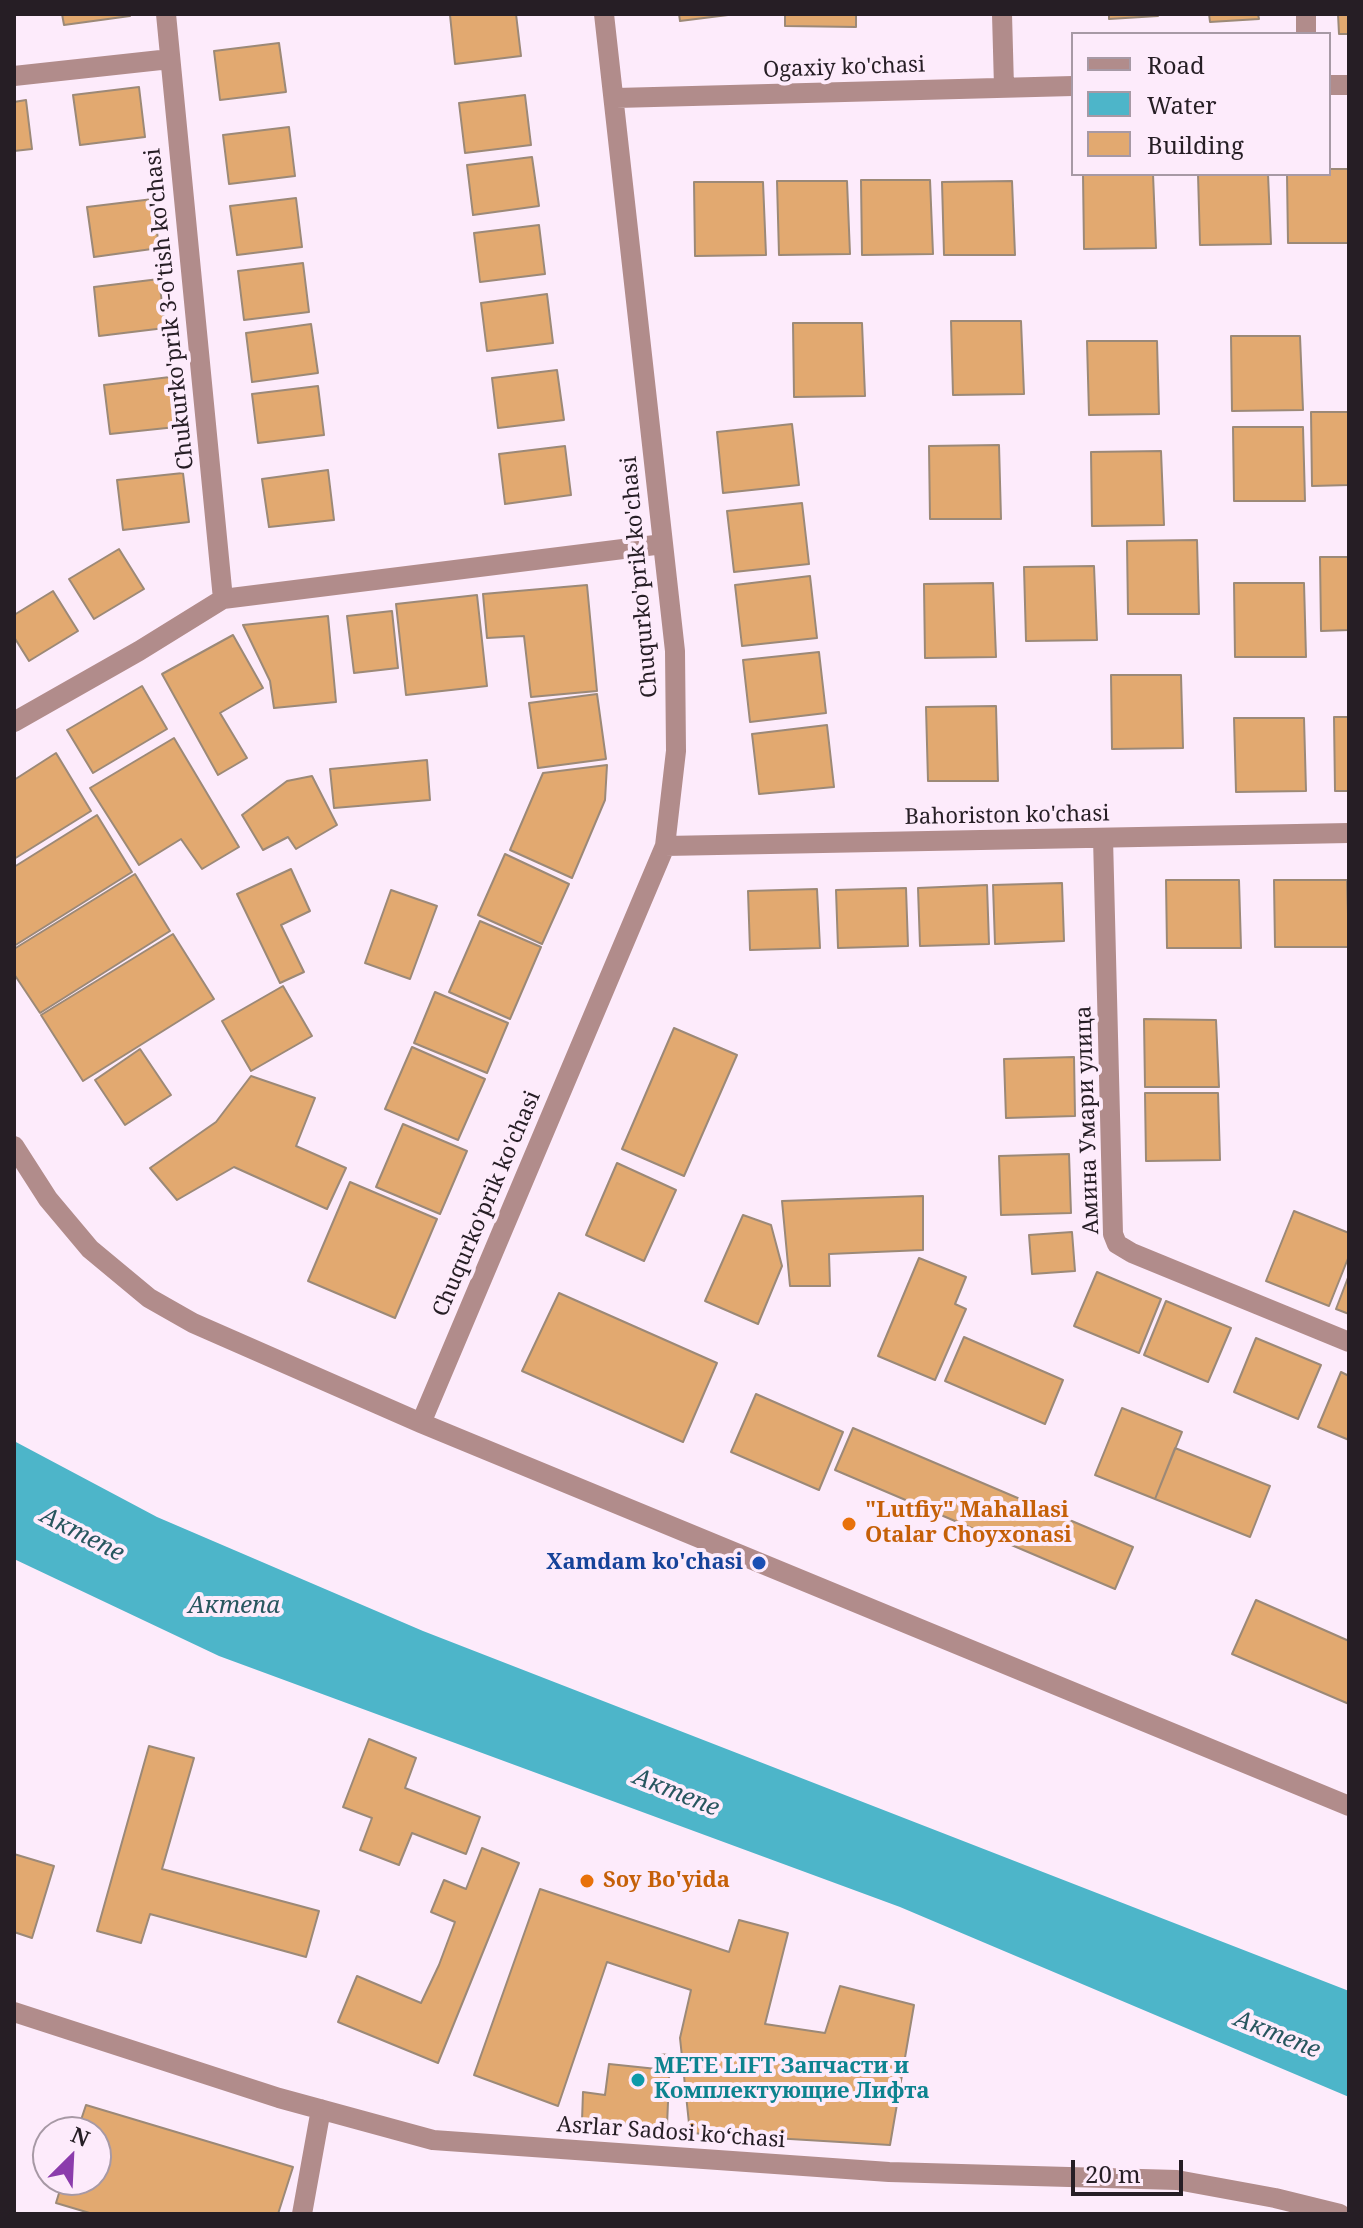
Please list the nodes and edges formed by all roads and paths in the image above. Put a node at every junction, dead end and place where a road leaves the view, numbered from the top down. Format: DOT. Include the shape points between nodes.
graph roads {
  1 [pos="166,14"];
  2 [pos="604,14"];
  3 [pos="1002,14"];
  4 [pos="170,59"];
  5 [pos="14,76"];
  6 [pos="1071,86"];
  7 [pos="1004,87"];
  8 [pos="616,98"];
  9 [pos="663,544"];
  10 [pos="223,599"];
  11 [pos="14,722"];
  12 [pos="1349,833"];
  13 [pos="1103,838"];
  14 [pos="665,846"];
  15 [pos="14,1146"];
  16 [pos="1349,1342"];
  17 [pos="421,1423"];
  18 [pos="1349,1806"];
  19 [pos="14,2012"];
  20 [pos="321,2109"];
  21 [pos="302,2214"];
  22 [pos="1340,2214"];
  1 -- 4 [label="street, Chukurko'prik 3-o'tish ko'chasi"];
  2 -- 8 [label="street, Chuqurko'prik ko'chasi"];
  3 -- 7 [label="street"];
  4 -- 5 [label="street"];
  4 -- 10 [label="street, Chukurko'prik 3-o'tish ko'chasi"];
  6 -- 7 [label="street, Ogaxiy ko'chasi"];
  7 -- 8 [label="street, Ogaxiy ko'chasi"];
  8 -- 9 [label="street, Chuqurko'prik ko'chasi"];
  9 -- 10 [label="street"];
  9 -- 14 [label="street, Chuqurko'prik ko'chasi" via="675,651 676,751"];
  10 -- 11 [label="street"];
  12 -- 13 [label="street, Bahoriston ko'chasi"];
  13 -- 14 [label="street, Bahoriston ko'chasi"];
  13 -- 16 [label="street, Амина Умари улица" via="1117,1244"];
  14 -- 17 [label="street, Chuqurko'prik ko'chasi"];
  15 -- 17 [label="street" via="70,1228 149,1298 193,1323"];
  17 -- 18 [label="street"];
  19 -- 20 [label="street, Asrlar Sadosi ko‘chasi"];
  20 -- 21 [label="street"];
  20 -- 22 [label="street, Asrlar Sadosi ko‘chasi" via="433,2140 889,2172 1177,2180"];
}
